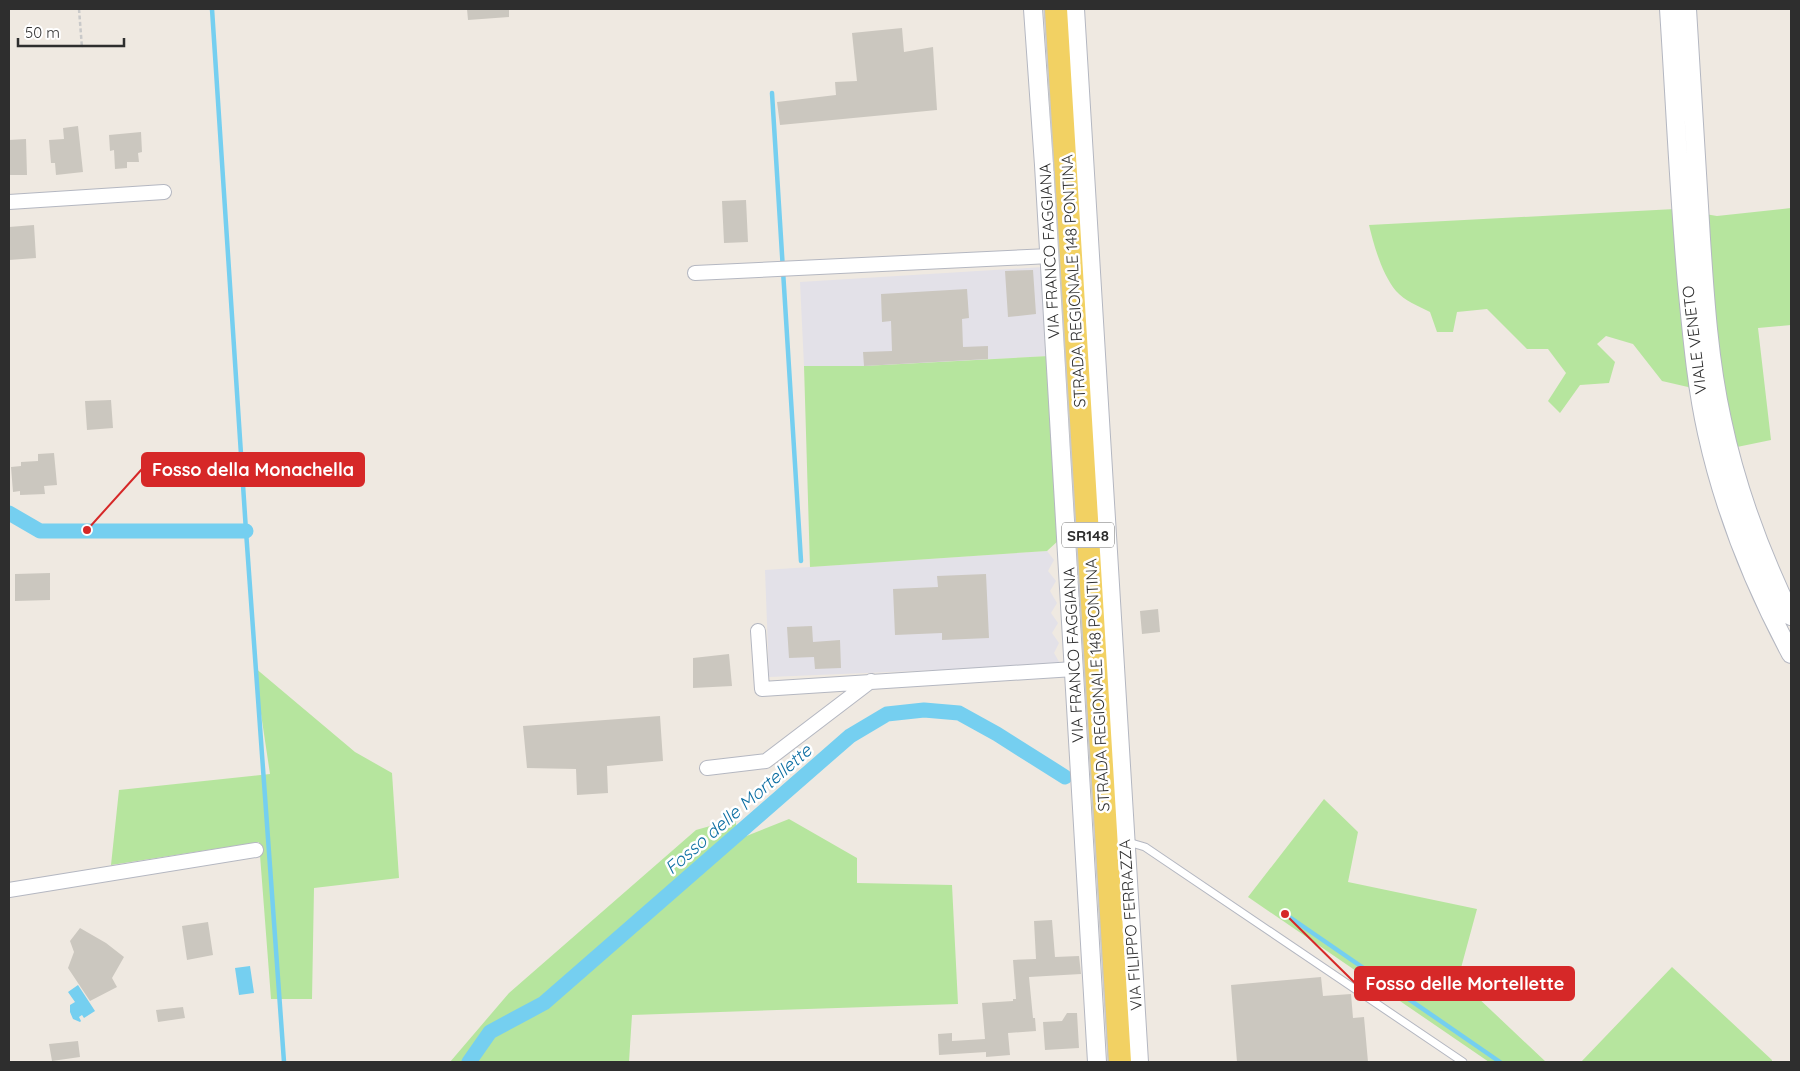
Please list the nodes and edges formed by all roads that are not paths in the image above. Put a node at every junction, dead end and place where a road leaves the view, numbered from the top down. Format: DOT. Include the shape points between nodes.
graph roads {
  1 [pos="1033,9"];
  2 [pos="1056,9"];
  3 [pos="1075,9"];
  4 [pos="1669,9"];
  5 [pos="1687,9"];
  6 [pos="164,192"];
  7 [pos="9,202"];
  8 [pos="1050,256"];
  9 [pos="695,273"];
  10 [pos="1791,616"];
  11 [pos="758,631"];
  12 [pos="1791,654"];
  13 [pos="1074,669"];
  14 [pos="871,681"];
  15 [pos="707,768"];
  16 [pos="1125,842"];
  17 [pos="256,850"];
  18 [pos="9,890"];
  19 [pos="1097,1062"];
  20 [pos="1120,1062"];
  21 [pos="1139,1062"];
  22 [pos="1463,1062"];
  1 -- 8 [label="street, VIA FRANCO FAGGIANA"];
  2 -- 20 [label="main road, STRADA REGIONALE 148 PONTINA / SR148"];
  3 -- 16 [label="street, VIA FILIPPO FERRAZZA"];
  4 -- 12 [label="street, VIALE VENETO" via="1687,279 1706,431 1736,533 1763,599"];
  5 -- 10 [label="street, VIALE VENETO" via="1703,266 1716,390 1728,447 1745,502"];
  6 -- 7 [label="street"];
  8 -- 9 [label="street"];
  8 -- 13 [label="street, VIA FRANCO FAGGIANA"];
  11 -- 14 [label="street" via="762,689"];
  13 -- 14 [label="street"];
  13 -- 19 [label="street, VIA FRANCO FAGGIANA"];
  14 -- 15 [label="street" via="766,761"];
  16 -- 21 [label="street, VIA FILIPPO FERRAZZA"];
  16 -- 22 [label="lane" via="1145,847"];
  17 -- 18 [label="street"];
}
